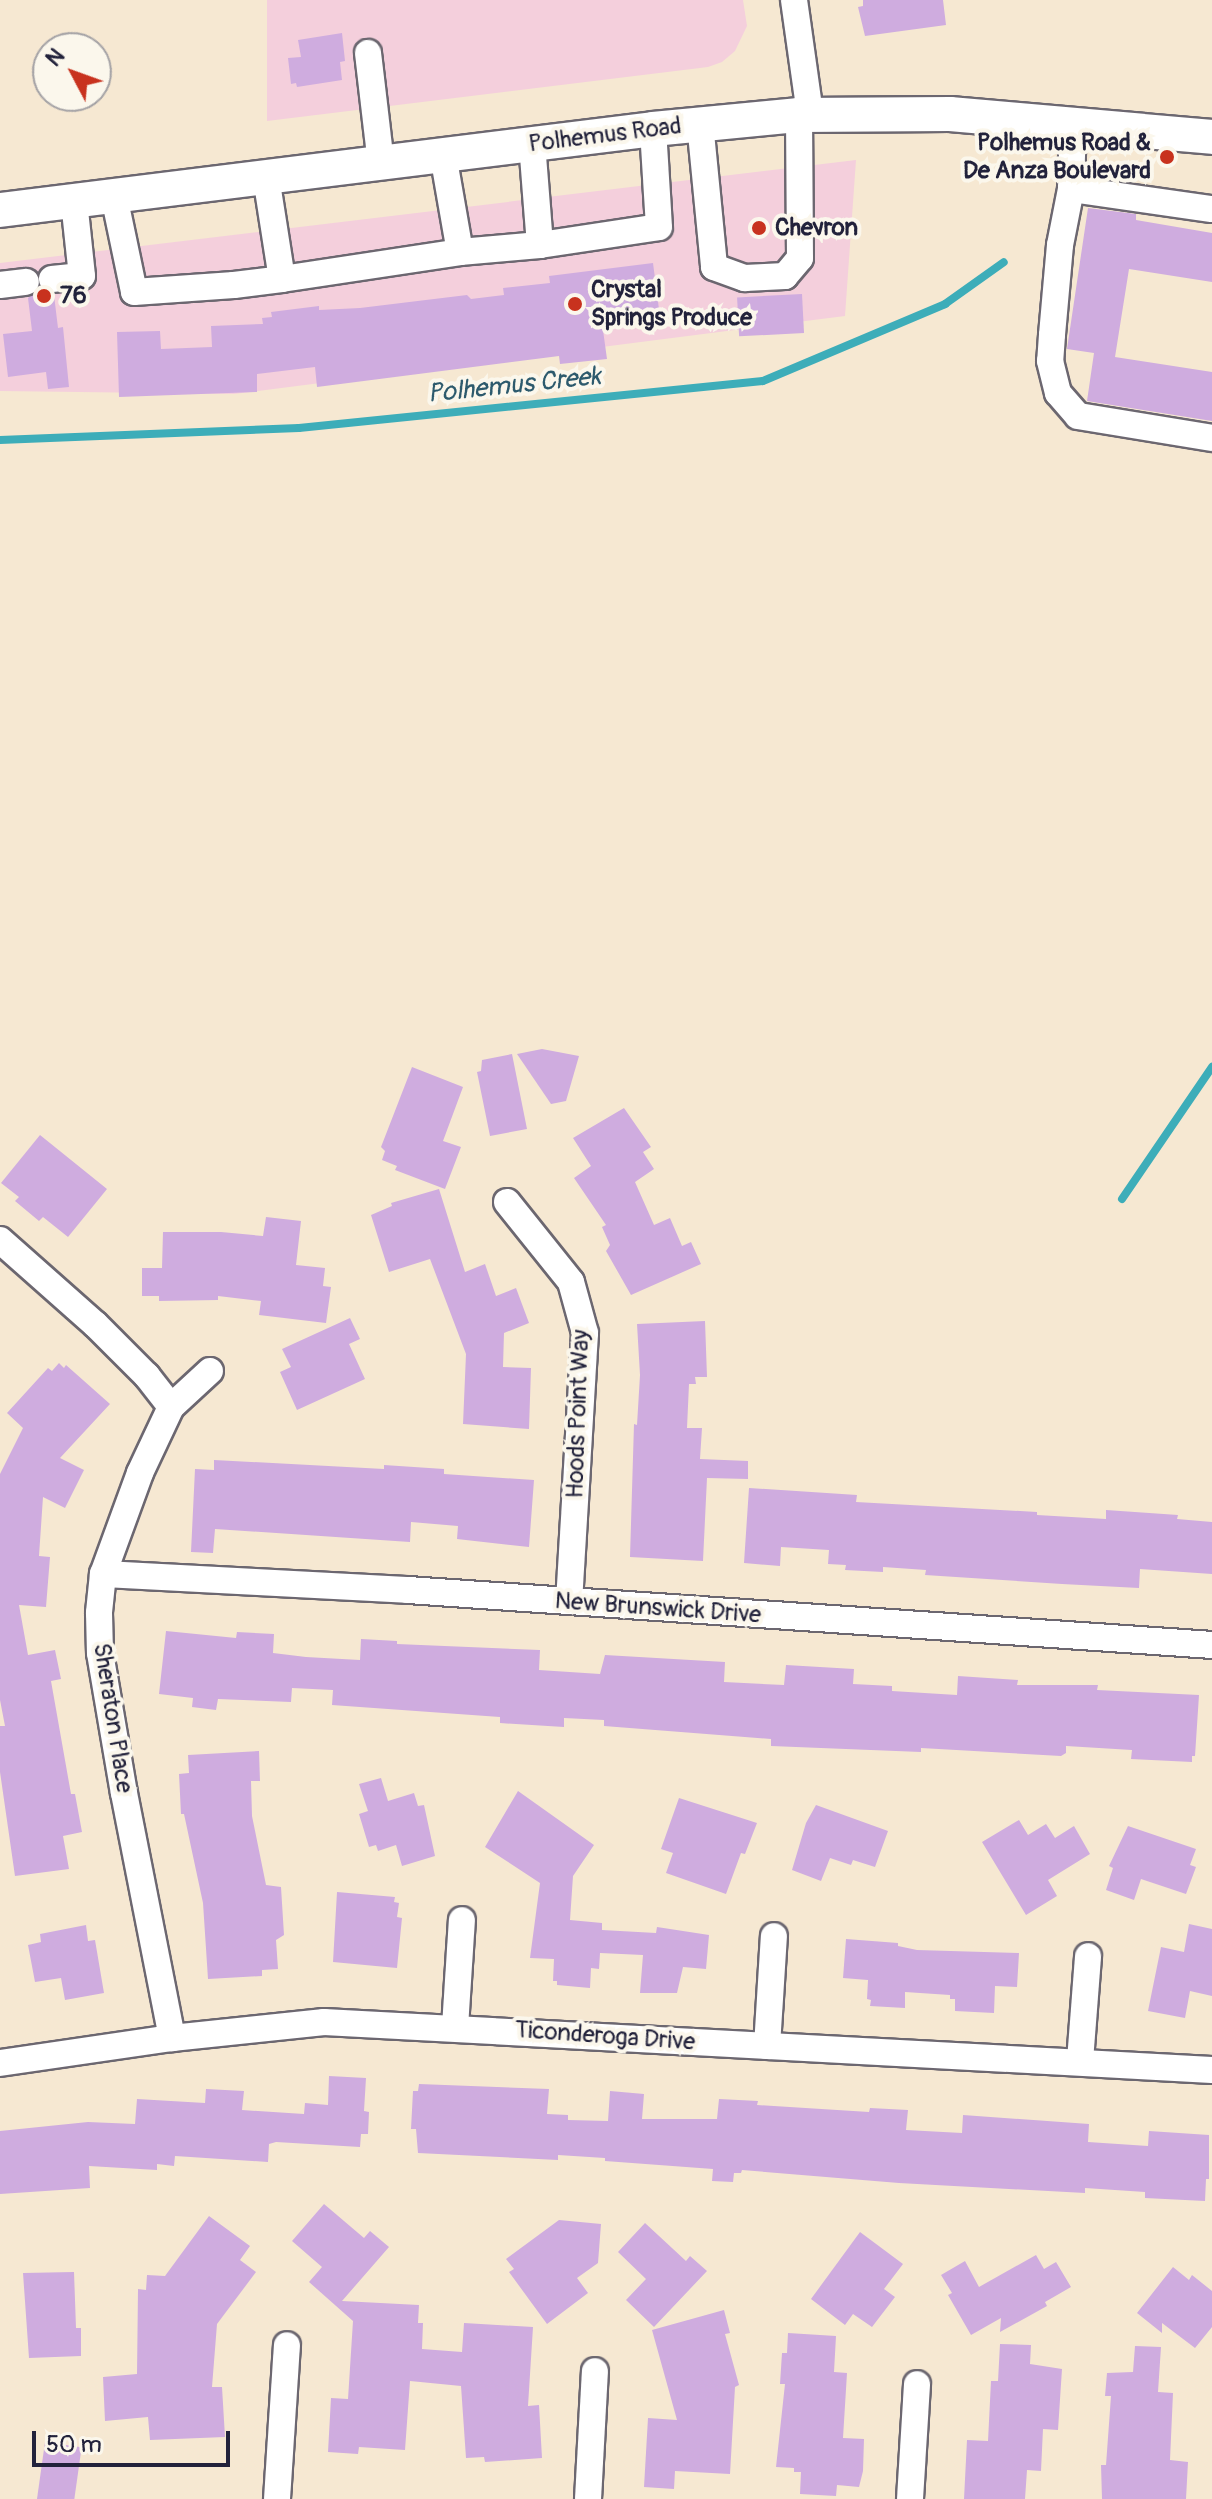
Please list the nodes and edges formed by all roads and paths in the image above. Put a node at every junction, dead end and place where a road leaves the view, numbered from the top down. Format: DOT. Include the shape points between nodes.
graph roads {
  1 [pos="794,0"];
  2 [pos="368,53"];
  3 [pos="804,114"];
  4 [pos="1073,122"];
  5 [pos="700,123"];
  6 [pos="653,129"];
  7 [pos="1212,137"];
  8 [pos="532,144"];
  9 [pos="443,155"];
  10 [pos="381,163"];
  11 [pos="266,177"];
  12 [pos="1071,189"];
  13 [pos="114,196"];
  14 [pos="74,201"];
  15 [pos="1212,209"];
  16 [pos="0,210"];
  17 [pos="540,245"];
  18 [pos="460,252"];
  19 [pos="282,279"];
  20 [pos="26,282"];
  21 [pos="1212,438"];
  22 [pos="507,1202"];
  23 [pos="0,1240"];
  24 [pos="210,1371"];
  25 [pos="171,1407"];
  26 [pos="103,1574"];
  27 [pos="569,1601"];
  28 [pos="1212,1645"];
  29 [pos="462,1920"];
  30 [pos="774,1936"];
  31 [pos="1088,1956"];
  32 [pos="455,2027"];
  33 [pos="172,2038"];
  34 [pos="767,2046"];
  35 [pos="1080,2061"];
  36 [pos="0,2063"];
  37 [pos="1212,2070"];
  38 [pos="287,2345"];
  39 [pos="595,2371"];
  40 [pos="917,2384"];
  41 [pos="277,2499"];
  42 [pos="588,2499"];
  43 [pos="910,2499"];
  1 -- 3 [label="street"];
  2 -- 10 [label="street"];
  3 -- 4 [label="main road, Polhemus Road" via="950,114"];
  3 -- 5 [label="main road, Polhemus Road"];
  3 -- 5 [label="street" via="800,258 785,276 745,278 714,267"];
  4 -- 7 [label="main road, Polhemus Road"];
  4 -- 12 [label="street"];
  5 -- 6 [label="main road, Polhemus Road"];
  6 -- 8 [label="main road, Polhemus Road"];
  6 -- 17 [label="street" via="659,227"];
  8 -- 9 [label="main road, Polhemus Road"];
  8 -- 17 [label="street"];
  9 -- 10 [label="main road, Polhemus Road"];
  9 -- 18 [label="street"];
  10 -- 11 [label="main road, Polhemus Road"];
  11 -- 13 [label="main road, Polhemus Road"];
  11 -- 19 [label="street"];
  12 -- 15 [label="street"];
  12 -- 21 [label="street" via="1060,245 1050,361 1058,393 1078,416"];
  13 -- 14 [label="main road, Polhemus Road"];
  13 -- 19 [label="street" via="134,292"];
  14 -- 16 [label="main road, Polhemus Road"];
  14 -- 20 [label="street" via="82,276"];
  17 -- 18 [label="street"];
  18 -- 19 [label="street"];
  22 -- 27 [label="street, Hoods Point Way" via="571,1282 585,1333"];
  23 -- 25 [label="street" via="95,1324"];
  24 -- 25 [label="street, Sheraton Place"];
  25 -- 26 [label="street, Sheraton Place"];
  26 -- 27 [label="street, New Brunswick Drive"];
  26 -- 33 [label="street, Sheraton Place" via="100,1653"];
  27 -- 28 [label="street, New Brunswick Drive"];
  29 -- 32 [label="street"];
  30 -- 34 [label="street"];
  31 -- 35 [label="street"];
  32 -- 33 [label="street, Ticonderoga Drive" via="324,2022"];
  32 -- 34 [label="street, Ticonderoga Drive"];
  33 -- 36 [label="street, Ticonderoga Drive"];
  34 -- 35 [label="street, Ticonderoga Drive"];
  35 -- 37 [label="street, Ticonderoga Drive"];
  38 -- 41 [label="street"];
  39 -- 42 [label="street"];
  40 -- 43 [label="street"];
}
